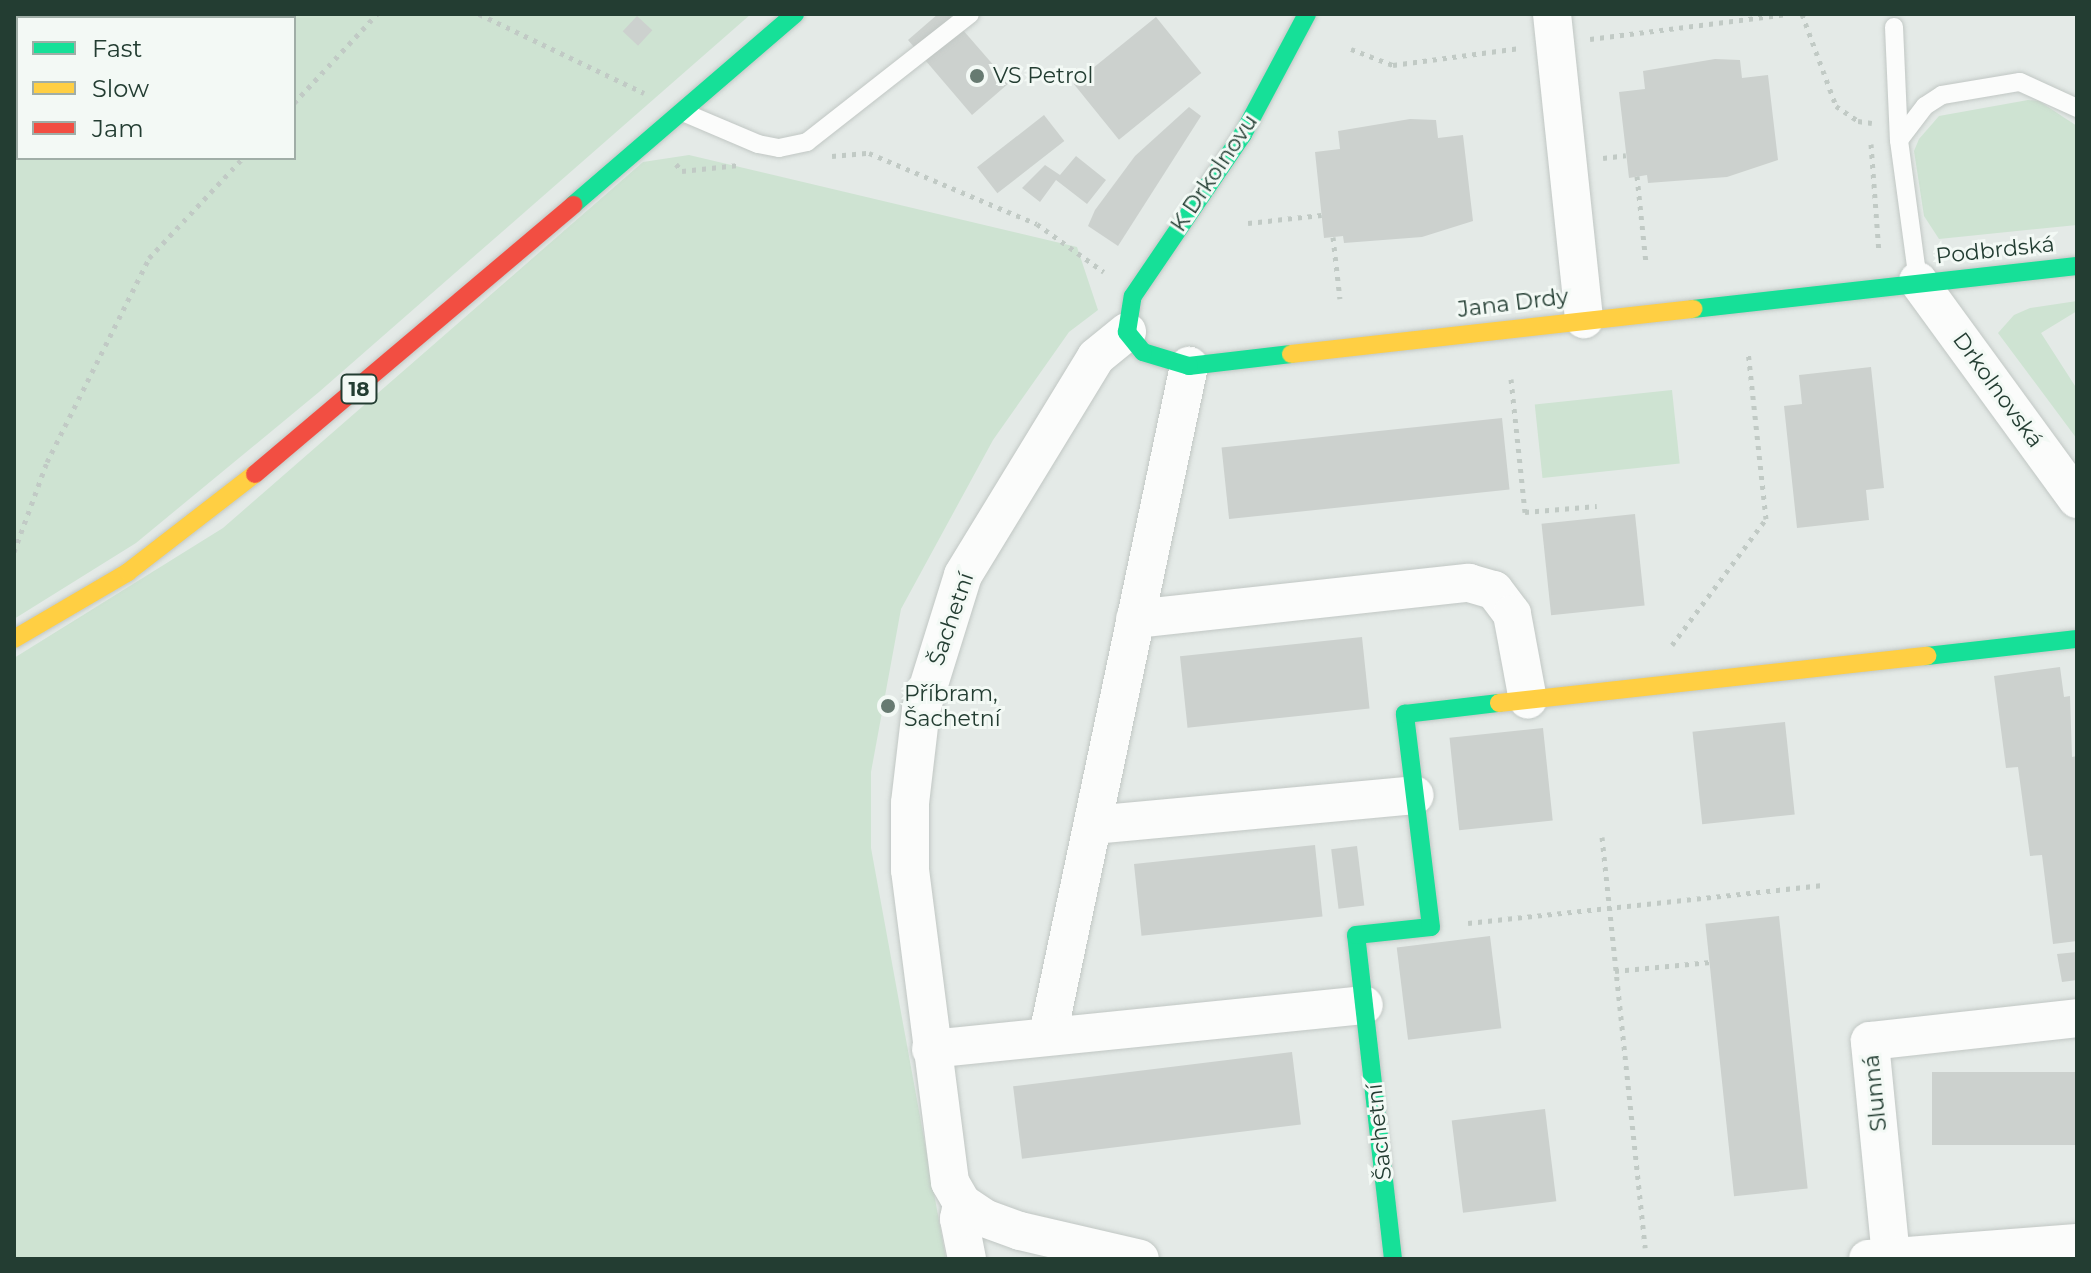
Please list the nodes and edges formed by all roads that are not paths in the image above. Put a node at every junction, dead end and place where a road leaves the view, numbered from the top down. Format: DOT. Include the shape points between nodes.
graph roads {
  1 [pos="795,14"];
  2 [pos="970,14"];
  3 [pos="1307,14"];
  4 [pos="1894,27"];
  5 [pos="1553,29"];
  6 [pos="2077,108"];
  7 [pos="685,113"];
  8 [pos="1899,140"];
  9 [pos="2077,266"];
  10 [pos="1918,281"];
  11 [pos="1584,319"];
  12 [pos="1127,332"];
  13 [pos="1189,366"];
  14 [pos="2077,499"];
  15 [pos="1135,619"];
  16 [pos="14,639"];
  17 [pos="2077,639"];
  18 [pos="1528,700"];
  19 [pos="1415,795"];
  20 [pos="1093,825"];
  21 [pos="1364,1005"];
  22 [pos="2077,1018"];
  23 [pos="1048,1035"];
  24 [pos="931,1049"];
  25 [pos="962,1203"];
  26 [pos="2077,1243"];
  27 [pos="1878,1258"];
  28 [pos="967,1259"];
  29 [pos="1140,1259"];
  30 [pos="1393,1259"];
  1 -- 7 [label="street, 18"];
  2 -- 7 [label="lane" via="807,142 779,148 758,144"];
  3 -- 12 [label="street, K Drkolnovu" via="1243,134 1144,275 1127,314"];
  4 -- 8 [label="lane"];
  5 -- 11 [label="street"];
  6 -- 8 [label="lane" via="2020,82 1942,95 1925,106"];
  7 -- 16 [label="street, 18" via="289,448 128,572"];
  8 -- 10 [label="lane"];
  9 -- 10 [label="street, Podbrdská"];
  10 -- 11 [label="street, Jana Drdy"];
  10 -- 14 [label="street, Drkolnovská"];
  11 -- 13 [label="street, Jana Drdy"];
  12 -- 13 [label="street, Jana Drdy" via="1143,352"];
  12 -- 24 [label="street, Šachetní" via="1096,357 963,575 921,710 910,803 910,870"];
  13 -- 15 [label="street"];
  15 -- 18 [label="street" via="1469,583 1494,590 1512,614"];
  15 -- 20 [label="street"];
  17 -- 18 [label="street"];
  18 -- 19 [label="street" via="1405,714"];
  19 -- 20 [label="street"];
  19 -- 21 [label="street, Šachetní" via="1431,927 1356,935"];
  20 -- 23 [label="street"];
  21 -- 23 [label="street"];
  21 -- 30 [label="street, Šachetní"];
  22 -- 27 [label="street, Slunná" via="1870,1041"];
  23 -- 24 [label="street"];
  24 -- 25 [label="street, Šachetní" via="950,1182"];
  25 -- 28 [label="street, Šachetní" via="959,1219"];
  25 -- 29 [label="street" via="1020,1231"];
  26 -- 27 [label="street, Slunná"];
}
